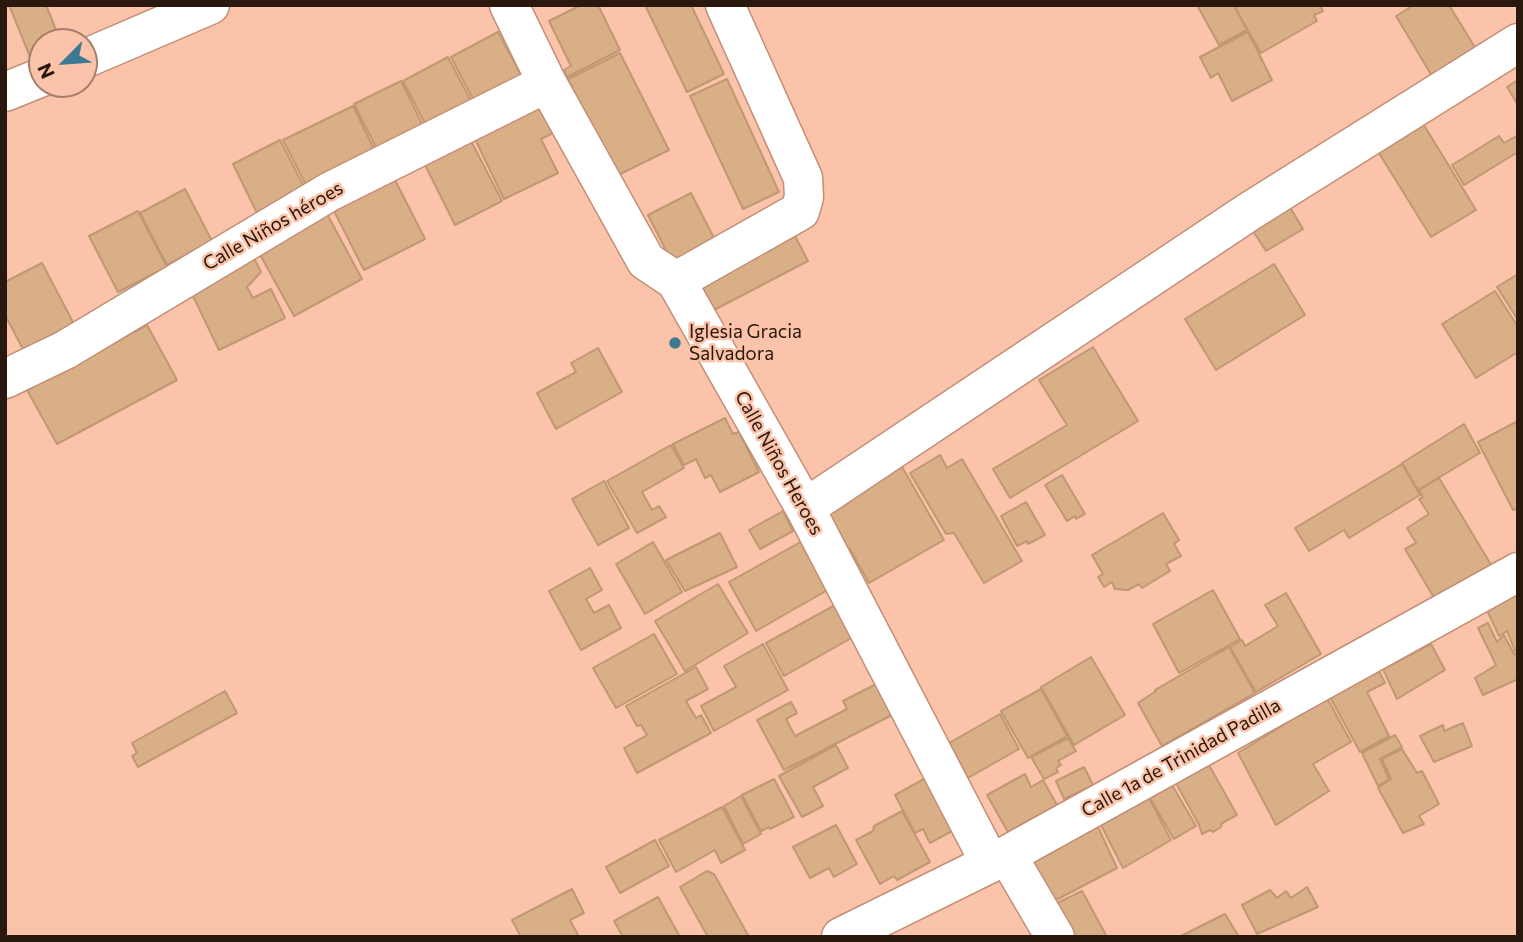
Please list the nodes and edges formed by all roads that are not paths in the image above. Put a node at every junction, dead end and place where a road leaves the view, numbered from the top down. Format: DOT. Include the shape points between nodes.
graph roads {
  1 [pos="210,5"];
  2 [pos="509,5"];
  3 [pos="725,5"];
  4 [pos="1518,43"];
  5 [pos="98,53"];
  6 [pos="28,83"];
  7 [pos="547,83"];
  8 [pos="5,92"];
  9 [pos="676,281"];
  10 [pos="5,379"];
  11 [pos="805,508"];
  12 [pos="1518,572"];
  13 [pos="998,859"];
  14 [pos="841,937"];
  15 [pos="1055,937"];
  1 -- 5 [label="street"];
  2 -- 7 [label="street, Calle Niños Heroes"];
  3 -- 9 [label="street" via="803,178 804,197 800,211"];
  4 -- 11 [label="street" via="1239,219"];
  6 -- 8 [label="street"];
  7 -- 9 [label="street, Calle Niños Heroes" via="646,261"];
  7 -- 10 [label="street, Calle Niños héroes" via="329,192 65,350"];
  9 -- 11 [label="street, Calle Niños Heroes"];
  11 -- 13 [label="street, Calle Niños Heroes"];
  12 -- 13 [label="street, Calle 1a de Trinidad Padilla"];
  13 -- 14 [label="street, Calle 1a de Trinidad Padilla"];
  13 -- 15 [label="street, Calle Niños Heroes"];
}
